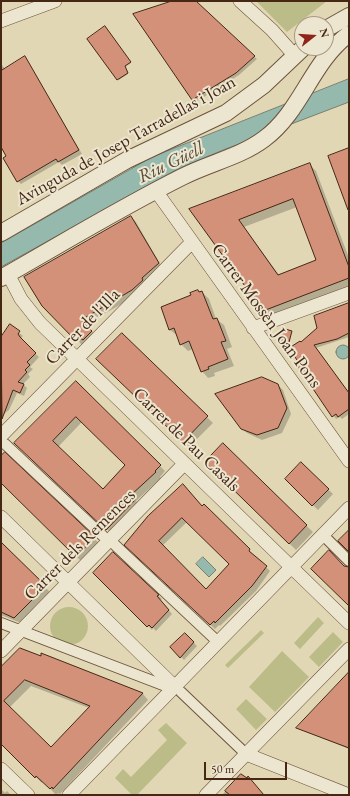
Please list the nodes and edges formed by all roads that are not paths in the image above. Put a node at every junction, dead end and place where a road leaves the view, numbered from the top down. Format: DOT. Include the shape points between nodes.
graph roads {
  1 [pos="55,1"];
  2 [pos="240,1"];
  3 [pos="349,16"];
  4 [pos="1,21"];
  5 [pos="334,24"];
  6 [pos="349,34"];
  7 [pos="294,48"];
  8 [pos="295,56"];
  9 [pos="156,191"];
  10 [pos="1,233"];
  11 [pos="191,242"];
  12 [pos="5,276"];
  13 [pos="349,293"];
  14 [pos="253,328"];
  15 [pos="77,359"];
  16 [pos="3,440"];
  17 [pos="349,461"];
  18 [pos="184,464"];
  19 [pos="349,508"];
  20 [pos="1,517"];
  21 [pos="323,535"];
  22 [pos="102,536"];
  23 [pos="115,545"];
  24 [pos="349,561"];
  25 [pos="291,567"];
  26 [pos="68,583"];
  27 [pos="1,623"];
  28 [pos="349,623"];
  29 [pos="21,631"];
  30 [pos="218,642"];
  31 [pos="5,647"];
  32 [pos="349,649"];
  33 [pos="173,688"];
  34 [pos="246,754"];
  35 [pos="1,769"];
  36 [pos="28,795"];
  37 [pos="69,795"];
  38 [pos="206,795"];
  39 [pos="349,795"];
  1 -- 4 [label="street"];
  2 -- 7 [label="street"];
  3 -- 5 [label="street"];
  6 -- 9 [label="street" via="325,56 288,117 263,140 243,152 199,169"];
  8 -- 10 [label="street, Avinguda de Josep Tarradellas i Joan" via="264,86 226,113 135,156"];
  9 -- 11 [label="street, Carrer Mossèn Joan Pons"];
  9 -- 12 [label="street"];
  11 -- 14 [label="street, Carrer Mossèn Joan Pons"];
  11 -- 15 [label="street, Carrer de l'Illa"];
  12 -- 15 [label="street, Carrer de Pau Casals" via="30,311"];
  13 -- 14 [label="street"];
  14 -- 17 [label="street, Carrer Mossèn Joan Pons"];
  15 -- 16 [label="street, Carrer de l'Illa"];
  15 -- 18 [label="street, Carrer de Pau Casals"];
  16 -- 22 [label="street"];
  18 -- 25 [label="street, Carrer de Pau Casals"];
  18 -- 26 [label="street, Carrer dels Remences"];
  19 -- 21 [label="street"];
  20 -- 26 [label="street"];
  21 -- 24 [label="street"];
  21 -- 25 [label="street"];
  23 -- 30 [label="street"];
  25 -- 28 [label="street, Carrer de Pau Casals"];
  25 -- 30 [label="street"];
  26 -- 29 [label="street, Carrer dels Remences"];
  26 -- 33 [label="street"];
  27 -- 29 [label="street"];
  29 -- 31 [label="street, Carrer dels Remences"];
  29 -- 33 [label="street"];
  30 -- 33 [label="street"];
  32 -- 34 [label="street"];
  33 -- 34 [label="street"];
  33 -- 37 [label="street"];
  34 -- 38 [label="street"];
  34 -- 39 [label="street"];
  35 -- 36 [label="street"];
}
